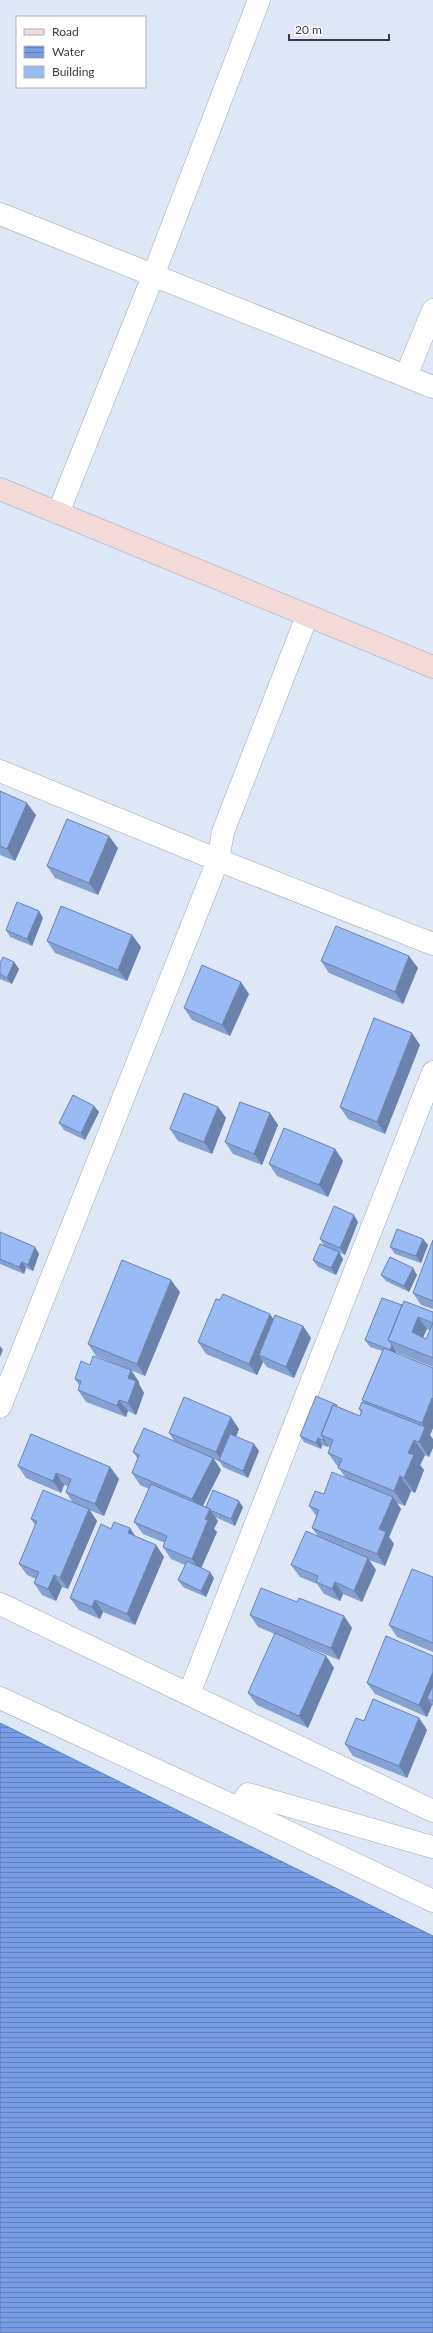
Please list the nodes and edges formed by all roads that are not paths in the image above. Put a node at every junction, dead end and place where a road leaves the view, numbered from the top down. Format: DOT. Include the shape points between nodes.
graph roads {
  1 [pos="259,0"];
  2 [pos="0,214"];
  3 [pos="153,276"];
  4 [pos="433,310"];
  5 [pos="406,376"];
  6 [pos="433,387"];
  7 [pos="0,489"];
  8 [pos="58,513"];
  9 [pos="307,616"];
  10 [pos="433,667"];
  11 [pos="0,771"];
  12 [pos="218,860"];
  13 [pos="433,944"];
  14 [pos="433,1072"];
  15 [pos="0,1406"];
  16 [pos="0,1604"];
  17 [pos="189,1694"];
  18 [pos="0,1698"];
  19 [pos="238,1808"];
  20 [pos="433,1811"];
  21 [pos="433,1845"];
  22 [pos="433,1901"];
  1 -- 3 [label="street"];
  2 -- 3 [label="street"];
  3 -- 5 [label="street"];
  3 -- 8 [label="street"];
  4 -- 5 [label="street"];
  5 -- 6 [label="street"];
  7 -- 8 [label="street"];
  8 -- 9 [label="street"];
  9 -- 10 [label="street"];
  9 -- 12 [label="street" via="223,832"];
  11 -- 12 [label="street"];
  12 -- 13 [label="street"];
  12 -- 15 [label="street"];
  14 -- 17 [label="street"];
  16 -- 17 [label="street"];
  17 -- 20 [label="street"];
  18 -- 19 [label="street"];
  19 -- 21 [label="street" via="248,1794"];
  19 -- 22 [label="street"];
}
